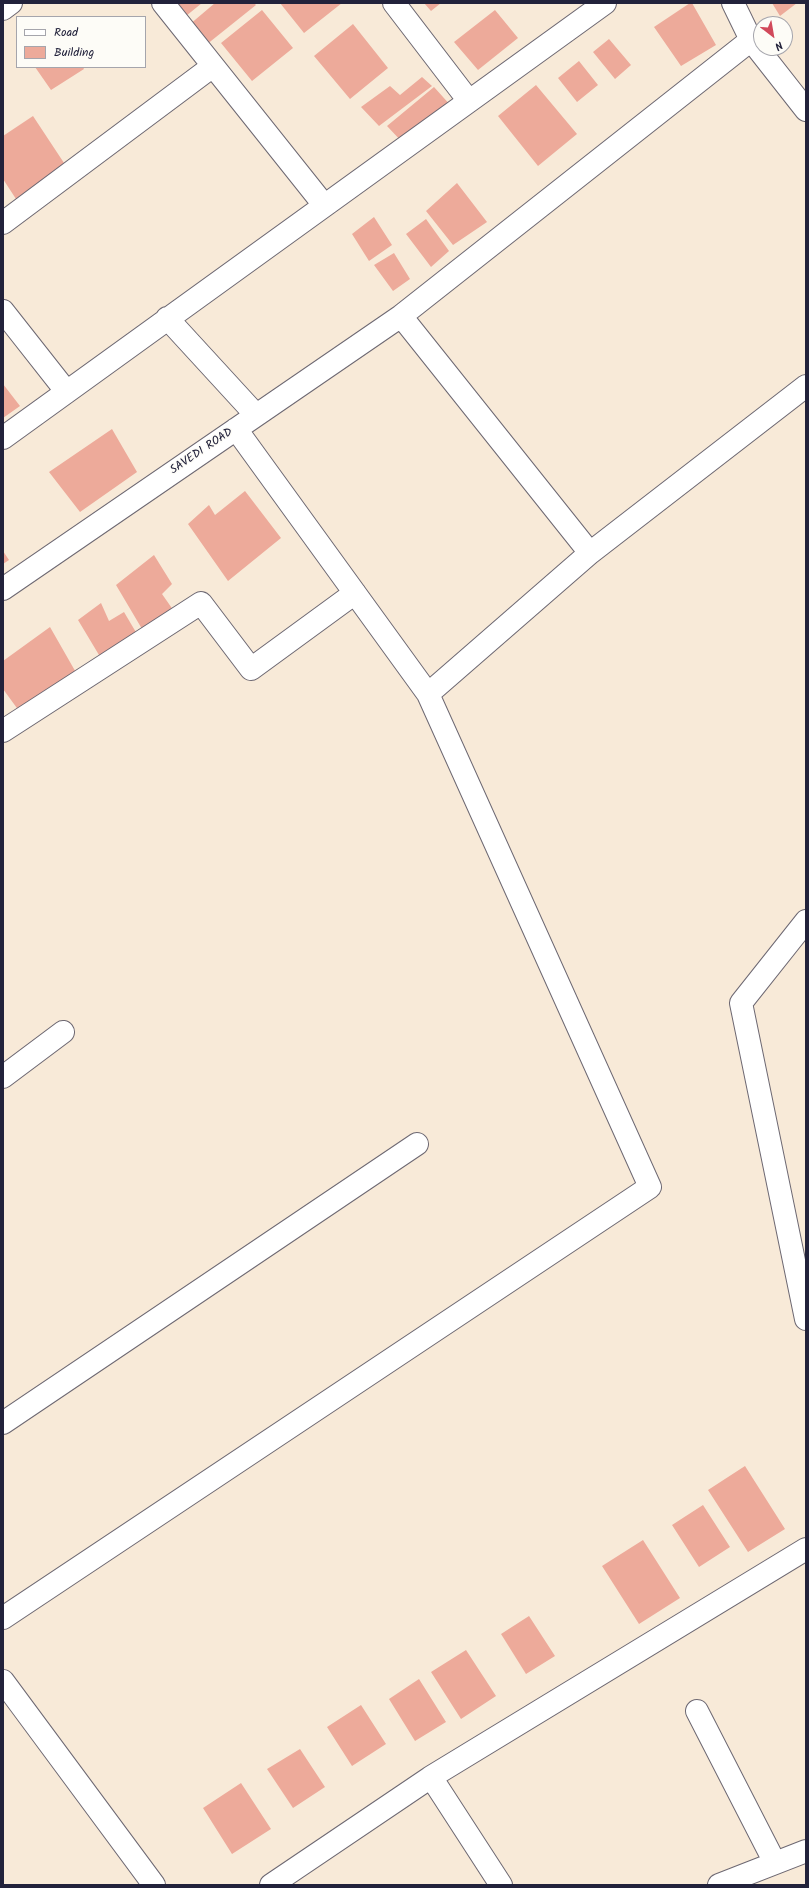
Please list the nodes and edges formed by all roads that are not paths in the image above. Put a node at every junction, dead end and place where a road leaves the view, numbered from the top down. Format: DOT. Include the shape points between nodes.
graph roads {
  1 [pos="11,3"];
  2 [pos="163,3"];
  3 [pos="394,3"];
  4 [pos="605,3"];
  5 [pos="733,3"];
  6 [pos="3,9"];
  7 [pos="751,40"];
  8 [pos="213,66"];
  9 [pos="469,101"];
  10 [pos="806,110"];
  11 [pos="324,206"];
  12 [pos="3,223"];
  13 [pos="3,311"];
  14 [pos="401,316"];
  15 [pos="167,318"];
  16 [pos="806,386"];
  17 [pos="66,391"];
  18 [pos="256,415"];
  19 [pos="236,429"];
  20 [pos="3,438"];
  21 [pos="590,553"];
  22 [pos="3,589"];
  23 [pos="355,593"];
  24 [pos="428,694"];
  25 [pos="3,731"];
  26 [pos="806,920"];
  27 [pos="63,1032"];
  28 [pos="3,1077"];
  29 [pos="417,1144"];
  30 [pos="806,1319"];
  31 [pos="3,1423"];
  32 [pos="806,1549"];
  33 [pos="3,1618"];
  34 [pos="4,1686"];
  35 [pos="697,1710"];
  36 [pos="431,1777"];
  37 [pos="806,1851"];
  38 [pos="775,1863"];
  39 [pos="154,1885"];
  40 [pos="271,1885"];
  41 [pos="501,1885"];
  42 [pos="719,1885"];
  1 -- 6 [label="street"];
  2 -- 8 [label="street"];
  3 -- 9 [label="street"];
  4 -- 9 [label="street"];
  5 -- 7 [label="street"];
  7 -- 10 [label="street"];
  7 -- 14 [label="street, SAVEDI ROAD"];
  8 -- 11 [label="street"];
  8 -- 12 [label="street"];
  9 -- 11 [label="street"];
  11 -- 15 [label="street"];
  13 -- 17 [label="street"];
  14 -- 18 [label="street, SAVEDI ROAD"];
  14 -- 21 [label="street"];
  15 -- 17 [label="street"];
  15 -- 18 [label="street"];
  16 -- 21 [label="street"];
  17 -- 20 [label="street"];
  18 -- 19 [label="street, SAVEDI ROAD"];
  19 -- 22 [label="street, SAVEDI ROAD"];
  19 -- 23 [label="street"];
  21 -- 24 [label="street"];
  23 -- 24 [label="street"];
  23 -- 25 [label="street" via="251,669 201,603"];
  24 -- 33 [label="street" via="650,1187"];
  26 -- 30 [label="street" via="741,1003"];
  27 -- 28 [label="street"];
  29 -- 31 [label="street"];
  32 -- 36 [label="street"];
  34 -- 39 [label="street"];
  35 -- 38 [label="street"];
  36 -- 40 [label="street"];
  36 -- 41 [label="street"];
  37 -- 38 [label="street"];
  38 -- 42 [label="street"];
}
